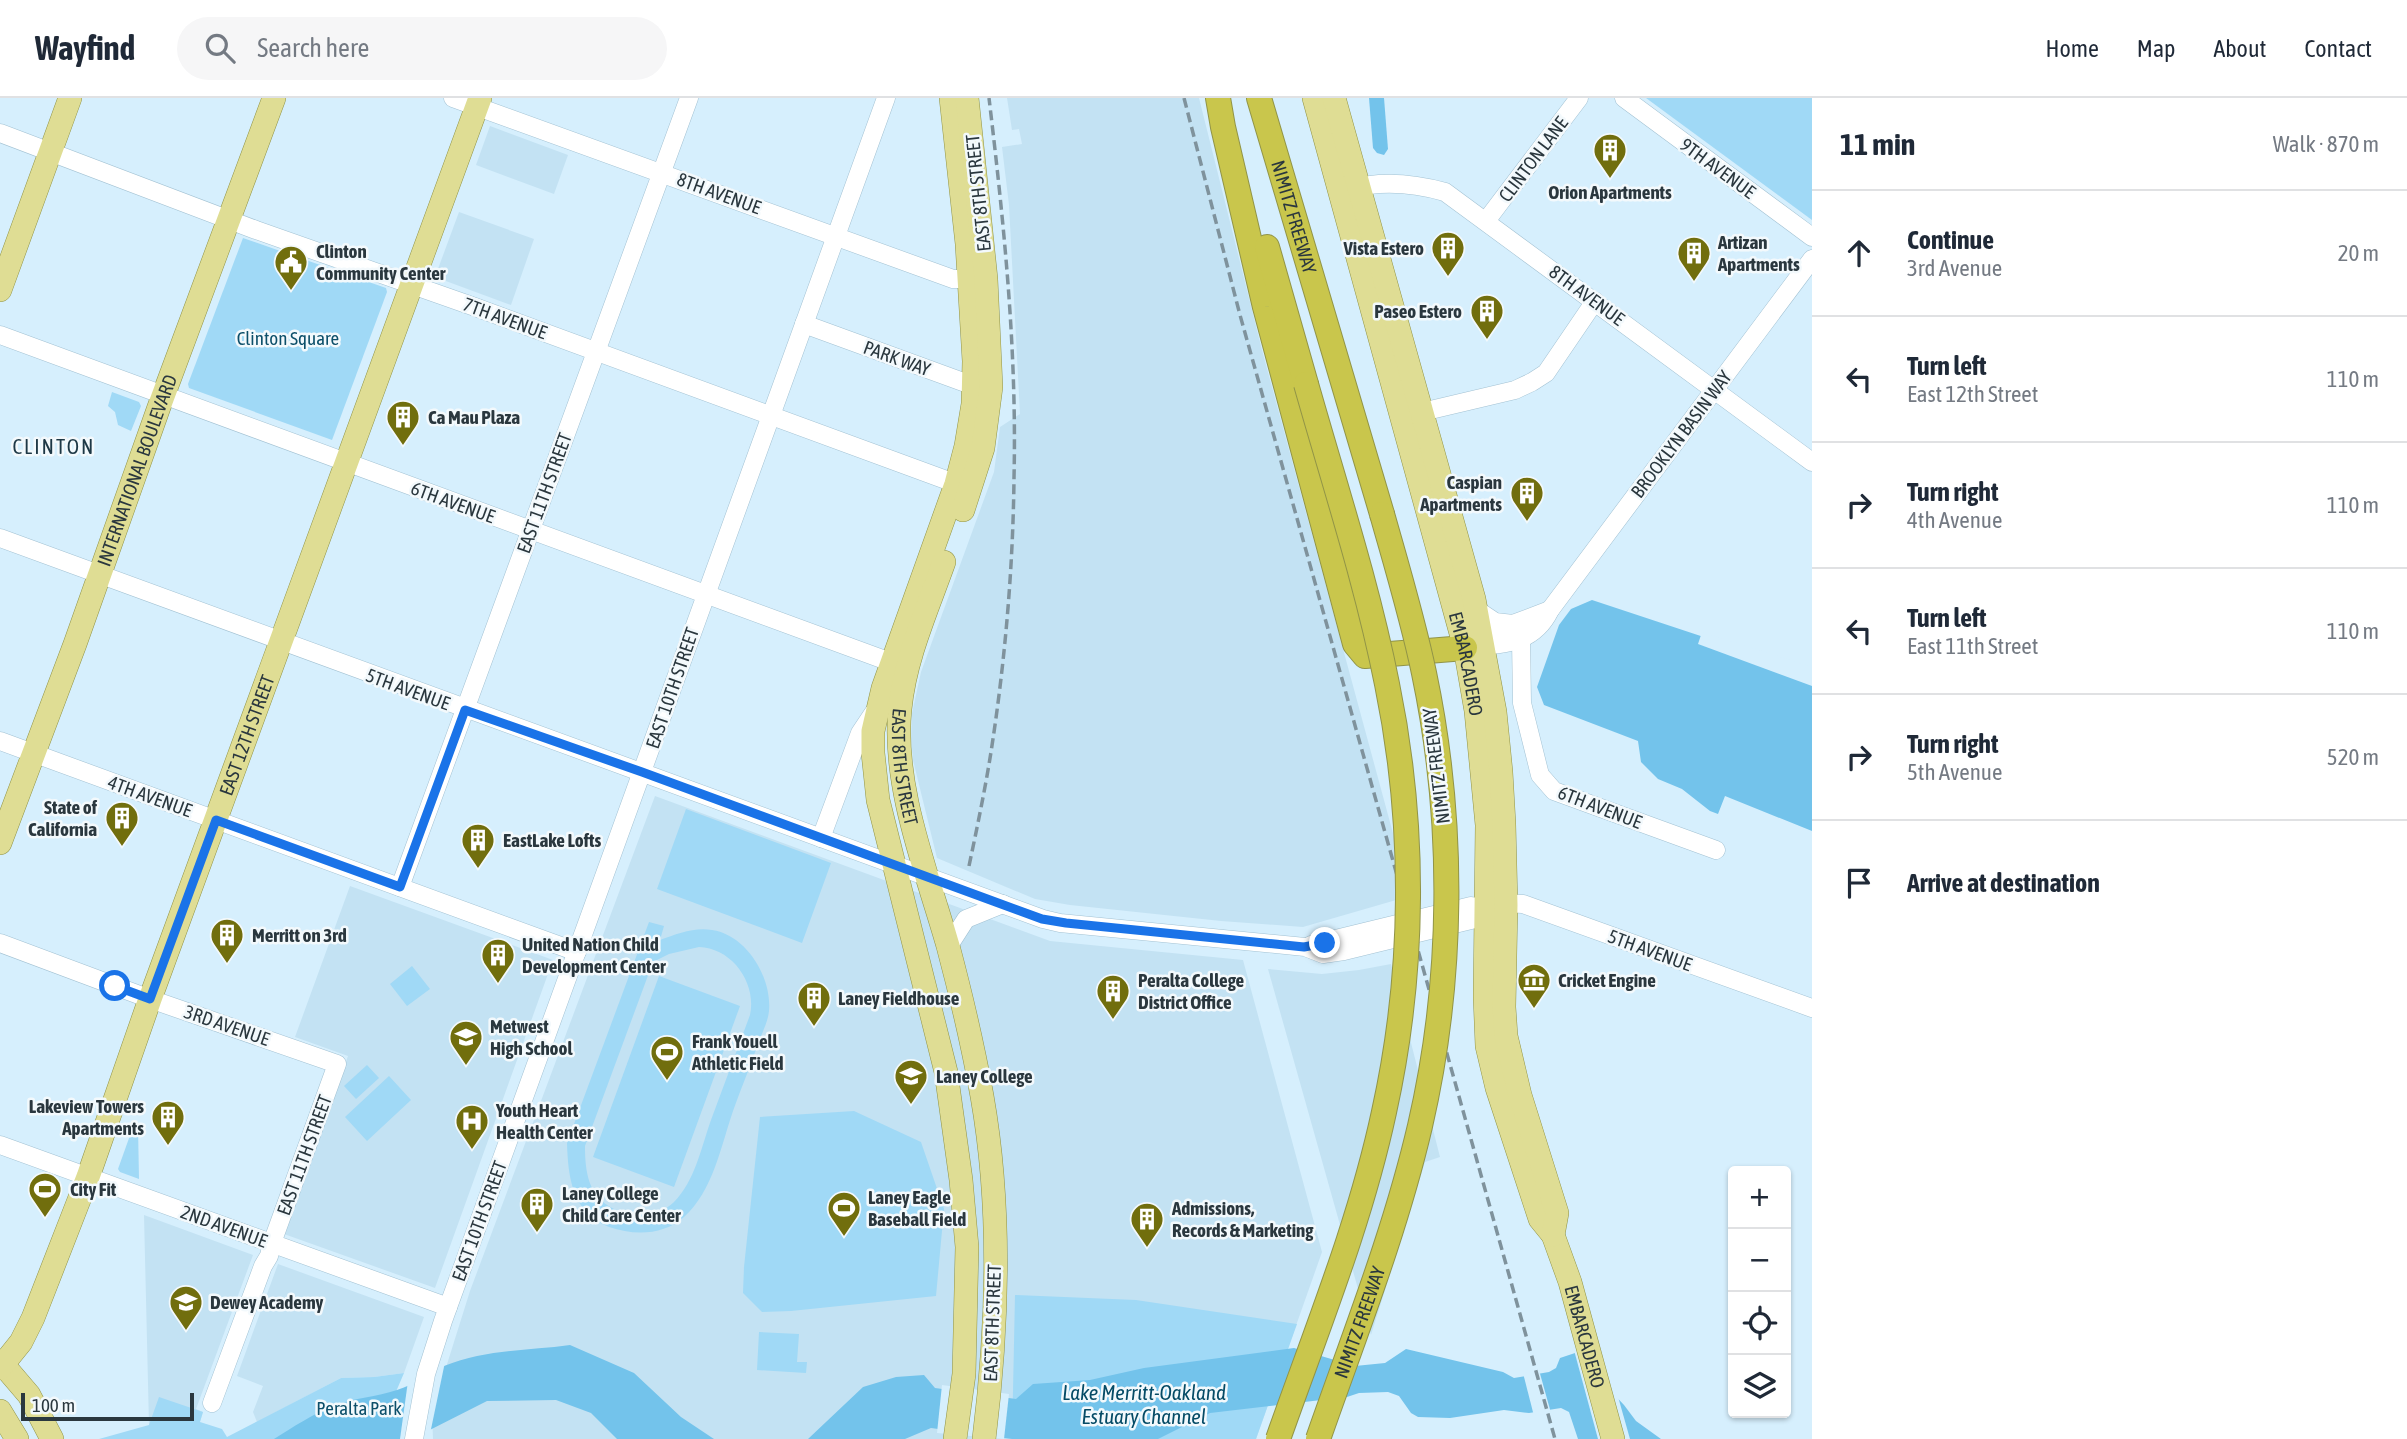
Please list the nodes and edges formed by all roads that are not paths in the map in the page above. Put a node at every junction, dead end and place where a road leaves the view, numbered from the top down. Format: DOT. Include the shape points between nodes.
graph roads {
  1 [pos="70,98"];
  2 [pos="274,98"];
  3 [pos="453,98"];
  4 [pos="689,98"];
  5 [pos="886,98"];
  6 [pos="951,98"];
  7 [pos="967,98"];
  8 [pos="1218,98"];
  9 [pos="1226,98"];
  10 [pos="1259,98"];
  11 [pos="1314,98"];
  12 [pos="1334,98"];
  13 [pos="1580,98"];
  14 [pos="1623,98"];
  15 [pos="478,102"];
  16 [pos="0,133"];
  17 [pos="51,152"];
  18 [pos="662,172"];
  19 [pos="1350,189"];
  20 [pos="228,219"];
  21 [pos="1486,221"];
  22 [pos="836,236"];
  23 [pos="1812,237"];
  24 [pos="1812,259"];
  25 [pos="978,279"];
  26 [pos="412,286"];
  27 [pos="0,290"];
  28 [pos="1595,301"];
  29 [pos="804,324"];
  30 [pos="0,335"];
  31 [pos="596,351"];
  32 [pos="982,387"];
  33 [pos="1714,389"];
  34 [pos="164,396"];
  35 [pos="1422,412"];
  36 [pos="770,416"];
  37 [pos="1812,462"];
  38 [pos="346,463"];
  39 [pos="964,486"];
  40 [pos="531,530"];
  41 [pos="0,538"];
  42 [pos="100,575"];
  43 [pos="705,594"];
  44 [pos="1466,610"];
  45 [pos="1517,631"];
  46 [pos="281,642"];
  47 [pos="1474,647"];
  48 [pos="899,665"];
  49 [pos="877,706"];
  50 [pos="465,710"];
  51 [pos="0,740"];
  52 [pos="33,753"];
  53 [pos="642,772"];
  54 [pos="216,820"];
  55 [pos="821,838"];
  56 [pos="0,843"];
  57 [pos="1716,850"];
  58 [pos="895,864"];
  59 [pos="927,876"];
  60 [pos="400,887"];
  61 [pos="1003,904"];
  62 [pos="1496,907"];
  63 [pos="0,943"];
  64 [pos="948,947"];
  65 [pos="577,952"];
  66 [pos="150,999"];
  67 [pos="1812,1008"];
  68 [pos="337,1064"];
  69 [pos="0,1144"];
  70 [pos="88,1177"];
  71 [pos="272,1243"];
  72 [pos="448,1307"];
  73 [pos="1,1364"];
  74 [pos="212,1403"];
  75 [pos="0,1411"];
  76 [pos="17,1439"];
  77 [pos="52,1439"];
  78 [pos="414,1439"];
  79 [pos="955,1439"];
  80 [pos="984,1439"];
  81 [pos="1278,1439"];
  82 [pos="1318,1439"];
  83 [pos="1613,1439"];
  1 -- 17 [label="main road"];
  2 -- 20 [label="main road, INTERNATIONAL BOULEVARD"];
  3 -- 15 [label="street, 8TH AVENUE"];
  4 -- 18 [label="street, EAST 11TH STREET"];
  5 -- 22 [label="street, EAST 10TH STREET"];
  6 -- 25 [label="main road, EAST 8TH STREET"];
  7 -- 25 [label="main road, EAST 8TH STREET"];
  8 -- 47 [label="highway" via="1265,307 1355,644 1365,656"];
  9 -- 81 [label="highway, NIMITZ FREEWAY, bridge" via="1364,587 1388,685 1404,799 1408,913 1404,989 1378,1139"];
  10 -- 82 [label="highway, NIMITZ FREEWAY, bridge" via="1407,603 1433,724 1442,798 1446,909 1441,996 1421,1123 1393,1224"];
  11 -- 19 [label="main road, EMBARCADERO"];
  12 -- 19 [label="main road, EMBARCADERO"];
  13 -- 21 [label="street, CLINTON LANE"];
  14 -- 23 [label="street, 9TH AVENUE"];
  15 -- 18 [label="street, 8TH AVENUE"];
  15 -- 26 [label="main road, EAST 12TH STREET"];
  16 -- 17 [label="street, 7TH AVENUE"];
  17 -- 20 [label="street, 7TH AVENUE"];
  17 -- 27 [label="main road"];
  18 -- 22 [label="street, 8TH AVENUE"];
  18 -- 31 [label="street, EAST 11TH STREET"];
  19 -- 21 [label="street, 8TH AVENUE" via="1386,183 1420,186 1445,192"];
  19 -- 35 [label="main road, EMBARCADERO"];
  19 -- 44 [label="main road, EMBARCADERO"];
  20 -- 26 [label="street, 7TH AVENUE"];
  20 -- 34 [label="main road, INTERNATIONAL BOULEVARD"];
  21 -- 28 [label="street, 8TH AVENUE"];
  22 -- 25 [label="street, 8TH AVENUE" via="953,279"];
  22 -- 29 [label="street, EAST 10TH STREET"];
  24 -- 33 [label="street, BROOKLYN BASIN WAY"];
  25 -- 32 [label="main road, EAST 8TH STREET"];
  26 -- 31 [label="street, 7TH AVENUE"];
  26 -- 38 [label="main road, EAST 12TH STREET"];
  28 -- 33 [label="street, 8TH AVENUE"];
  28 -- 35 [label="street" via="1546,373 1532,382"];
  29 -- 32 [label="street, PARK WAY"];
  29 -- 36 [label="street, EAST 10TH STREET"];
  30 -- 34 [label="street, 6TH AVENUE"];
  31 -- 36 [label="street, 7TH AVENUE"];
  31 -- 40 [label="street, EAST 11TH STREET"];
  32 -- 39 [label="main road, EAST 8TH STREET" via="971,424"];
  33 -- 37 [label="street, 8TH AVENUE"];
  33 -- 45 [label="street, BROOKLYN BASIN WAY" via="1543,624"];
  34 -- 38 [label="street, 6TH AVENUE"];
  34 -- 42 [label="main road, INTERNATIONAL BOULEVARD"];
  35 -- 44 [label="main road, EMBARCADERO"];
  36 -- 39 [label="street, 7TH AVENUE"];
  36 -- 43 [label="street, EAST 10TH STREET"];
  38 -- 40 [label="street, 6TH AVENUE"];
  38 -- 46 [label="main road, EAST 12TH STREET"];
  39 -- 48 [label="main road, EAST 8TH STREET"];
  40 -- 43 [label="street, 6TH AVENUE"];
  40 -- 50 [label="street, EAST 11TH STREET"];
  41 -- 42 [label="street, 5TH AVENUE"];
  42 -- 46 [label="street, 5TH AVENUE"];
  42 -- 52 [label="main road, INTERNATIONAL BOULEVARD"];
  43 -- 48 [label="street, 6TH AVENUE"];
  43 -- 53 [label="street, EAST 10TH STREET"];
  44 -- 45 [label="street"];
  44 -- 47 [label="main road, EMBARCADERO"];
  45 -- 47 [label="street, BROOKLYN BASIN WAY"];
  45 -- 57 [label="street, 6TH AVENUE" via="1522,703 1540,775 1554,791"];
  46 -- 50 [label="street, 5TH AVENUE"];
  46 -- 54 [label="main road, EAST 12TH STREET"];
  47 -- 62 [label="main road, EMBARCADERO" via="1472,691"];
  47 -- 62 [label="main road, EMBARCADERO" via="1495,712 1501,772"];
  48 -- 49 [label="main road, EAST 8TH STREET"];
  48 -- 59 [label="main road, EAST 8TH STREET" via="899,751"];
  49 -- 55 [label="street, EAST 8TH STREET" via="860,733"];
  49 -- 58 [label="main road, EAST 8TH STREET" via="874,774"];
  50 -- 53 [label="street, 5TH AVENUE"];
  50 -- 60 [label="street, EAST 11TH STREET"];
  51 -- 52 [label="street, 4TH AVENUE"];
  52 -- 54 [label="street, 4TH AVENUE"];
  52 -- 56 [label="main road, INTERNATIONAL BOULEVARD"];
  53 -- 55 [label="street, 5TH AVENUE"];
  53 -- 65 [label="street, EAST 10TH STREET"];
  54 -- 60 [label="street, 4TH AVENUE"];
  54 -- 66 [label="main road, EAST 12TH STREET"];
  55 -- 58 [label="street, 5TH AVENUE"];
  58 -- 59 [label="street, 5TH AVENUE"];
  58 -- 79 [label="main road, EAST 8TH STREET" via="946,1072 967,1247 964,1374"];
  59 -- 61 [label="street, 5TH AVENUE"];
  59 -- 64 [label="main road, EAST 8TH STREET"];
  60 -- 65 [label="street, 4TH AVENUE"];
  61 -- 62 [label="street, 5TH AVENUE" via="1060,923 1304,947 1471,905"];
  61 -- 64 [label="street" via="966,919"];
  62 -- 67 [label="street, 5TH AVENUE" via="1527,906"];
  62 -- 83 [label="main road, EMBARCADERO" via="1504,961 1506,1036 1557,1213 1553,1235"];
  63 -- 66 [label="street, 3RD AVENUE"];
  64 -- 80 [label="main road, EAST 8TH STREET" via="982,1098 991,1176 996,1284"];
  65 -- 72 [label="street, EAST 10TH STREET"];
  66 -- 68 [label="street, 3RD AVENUE"];
  66 -- 70 [label="main road, EAST 12TH STREET"];
  68 -- 71 [label="street, EAST 11TH STREET"];
  69 -- 70 [label="street, 2ND AVENUE"];
  70 -- 71 [label="street, 2ND AVENUE"];
  70 -- 73 [label="main road, EAST 12TH STREET" via="33,1318 21,1342"];
  71 -- 72 [label="street, 2ND AVENUE"];
  71 -- 74 [label="street, EAST 11TH STREET"];
  72 -- 78 [label="street, EAST 10TH STREET" via="418,1407"];
  73 -- 77 [label="main road" via="29,1395"];
  75 -- 76 [label="main road"];
}
